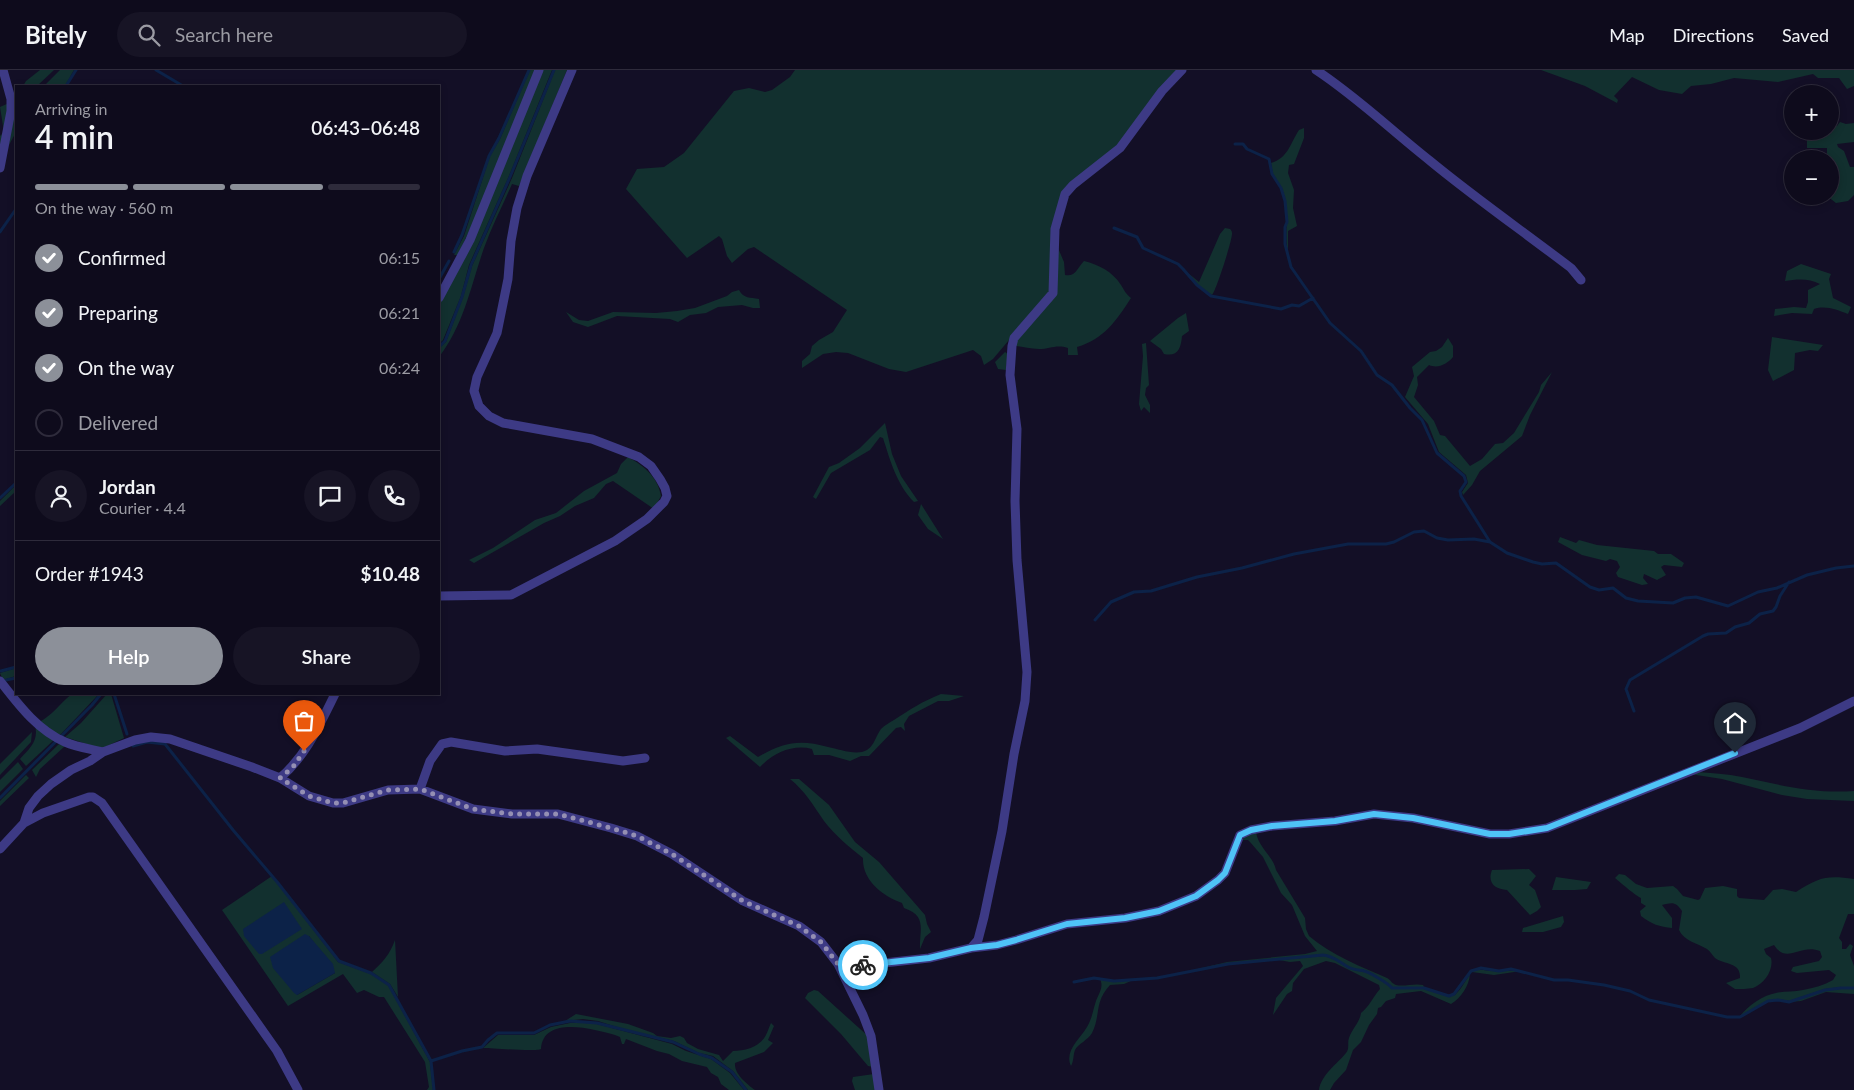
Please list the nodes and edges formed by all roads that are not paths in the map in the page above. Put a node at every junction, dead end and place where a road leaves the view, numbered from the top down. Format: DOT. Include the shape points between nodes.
graph roads {
  1 [pos="3,70"];
  2 [pos="539,70"];
  3 [pos="572,70"];
  4 [pos="1182,70"];
  5 [pos="1316,70"];
  6 [pos="0,168"];
  7 [pos="1582,280"];
  8 [pos="440,296"];
  9 [pos="440,596"];
  10 [pos="0,681"];
  11 [pos="334,695"];
  12 [pos="1854,701"];
  13 [pos="103,752"];
  14 [pos="645,758"];
  15 [pos="280,778"];
  16 [pos="420,789"];
  17 [pos="24,823"];
  18 [pos="0,849"];
  19 [pos="971,948"];
  20 [pos="838,964"];
  21 [pos="298,1090"];
  22 [pos="879,1090"];
  1 -- 6 [label="street" via="11,111"];
  2 -- 8 [label="street" via="470,240"];
  3 -- 9 [label="street" via="527,176 517,208 497,333 474,391 479,406 503,423 592,440 639,457 651,466 667,496 647,519 615,541 511,595"];
  4 -- 19 [label="street" via="1162,91 1120,148 1065,194 1055,229 1053,293 1014,338 1012,346 1010,375 1017,428 1017,560 1027,672 1025,701 1000,841 978,940"];
  5 -- 7 [label="street" via="1364,105 1449,177 1571,268"];
  10 -- 13 [label="street" via="32,719 52,736"];
  11 -- 15 [label="street" via="314,736 293,767"];
  12 -- 19 [label="street" via="1800,728 1547,828 1490,834 1413,818 1374,814 1251,830 1240,835 1225,873 1209,887 1178,904 1140,916 1067,924 997,945"];
  13 -- 15 [label="street" via="135,740 151,737 170,739"];
  13 -- 17 [label="street" via="51,784 29,808"];
  14 -- 16 [label="street" via="623,761 536,749 505,752 451,742 442,744 430,761"];
  15 -- 16 [label="street" via="309,796 333,803 388,790"];
  16 -- 20 [label="street" via="473,809 512,814 558,814 637,836 672,854 743,901 799,926 821,942"];
  17 -- 18 [label="street"];
  17 -- 21 [label="street" via="43,813 89,798 102,803 277,1051"];
  19 -- 20 [label="street" via="908,962"];
  20 -- 22 [label="street" via="871,1036"];
}
